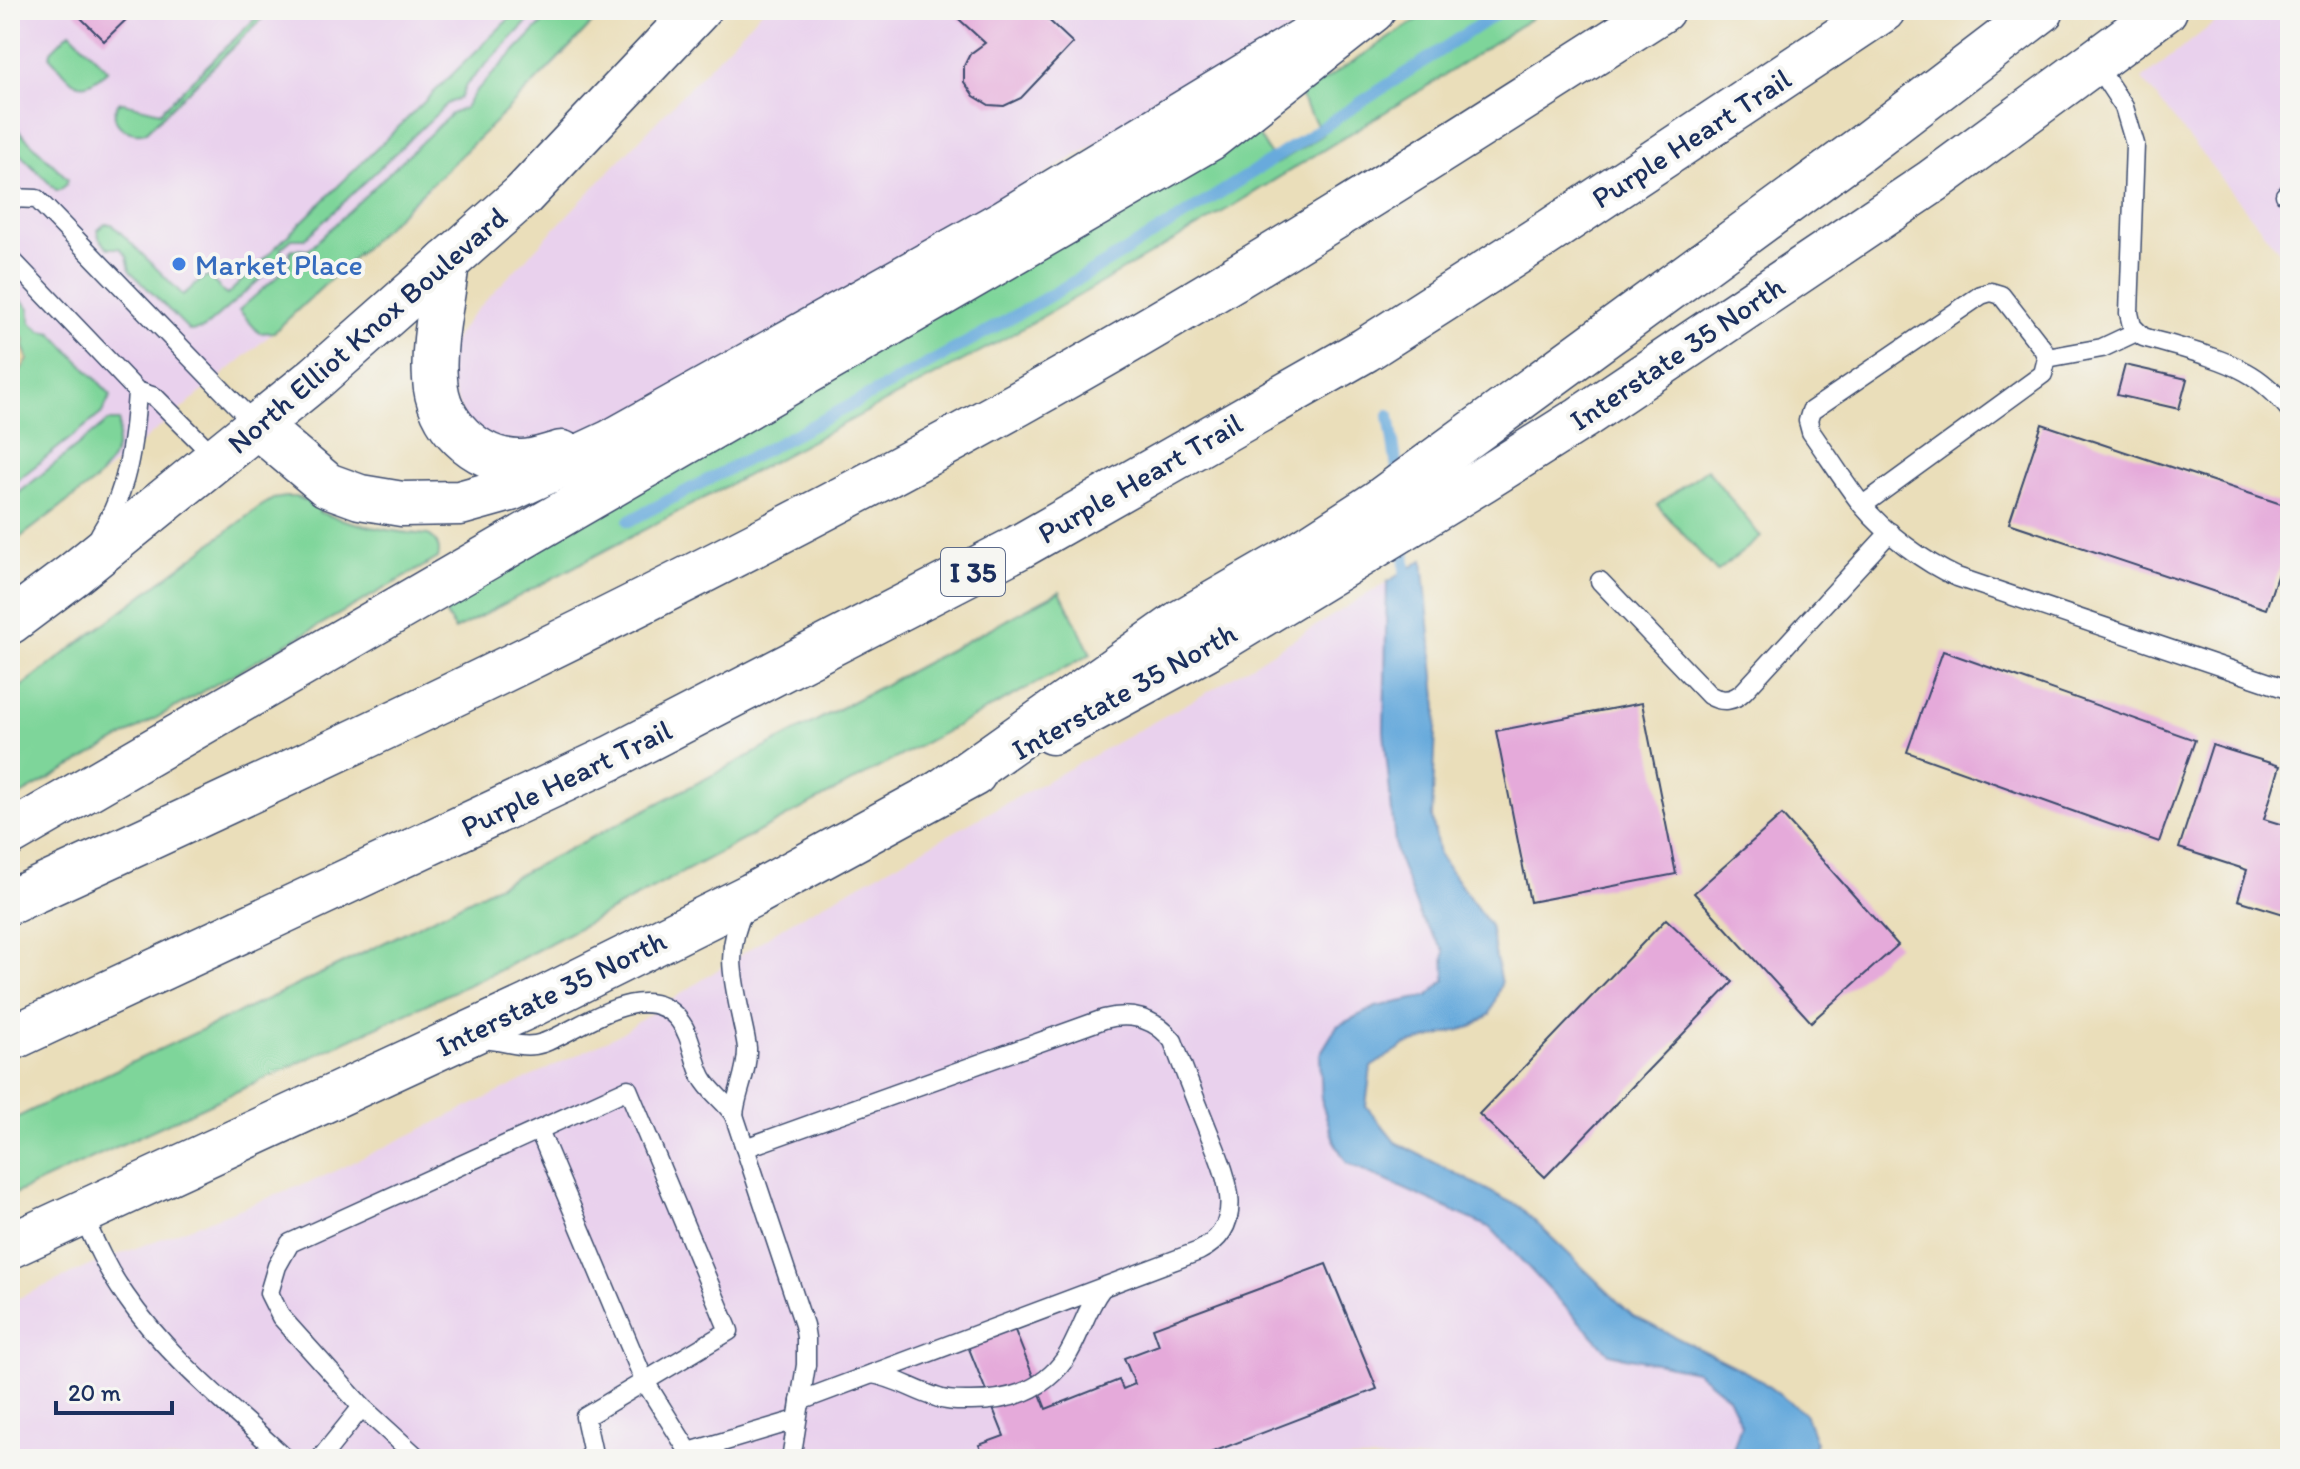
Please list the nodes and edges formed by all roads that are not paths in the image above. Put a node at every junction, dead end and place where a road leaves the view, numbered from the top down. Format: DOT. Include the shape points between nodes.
graph roads {
  1 [pos="698,10"];
  2 [pos="1353,10"];
  3 [pos="1373,10"];
  4 [pos="1662,10"];
  5 [pos="1883,10"];
  6 [pos="2042,10"];
  7 [pos="2165,10"];
  8 [pos="2095,63"];
  9 [pos="10,198"];
  10 [pos="10,258"];
  11 [pos="447,262"];
  12 [pos="2136,332"];
  13 [pos="2047,358"];
  14 [pos="137,391"];
  15 [pos="2290,410"];
  16 [pos="256,425"];
  17 [pos="611,442"];
  18 [pos="217,459"];
  19 [pos="1863,505"];
  20 [pos="1890,532"];
  21 [pos="74,574"];
  22 [pos="1600,581"];
  23 [pos="10,622"];
  24 [pos="1194,635"];
  25 [pos="2290,690"];
  26 [pos="10,834"];
  27 [pos="752,895"];
  28 [pos="10,902"];
  29 [pos="469,1034"];
  30 [pos="10,1039"];
  31 [pos="734,1115"];
  32 [pos="539,1130"];
  33 [pos="745,1148"];
  34 [pos="82,1213"];
  35 [pos="10,1246"];
  36 [pos="1103,1288"];
  37 [pos="872,1374"];
  38 [pos="644,1380"];
  39 [pos="800,1401"];
  40 [pos="362,1407"];
  41 [pos="796,1420"];
  42 [pos="686,1455"];
  43 [pos="286,1459"];
  44 [pos="320,1459"];
  45 [pos="419,1459"];
  46 [pos="587,1459"];
  47 [pos="791,1459"];
  1 -- 11 [label="main road, North Elliot Knox Boulevard" via="523,195"];
  2 -- 17 [label="main road" via="1004,222"];
  3 -- 26 [label="main road" via="1209,139"];
  4 -- 28 [label="main road" via="1241,275 992,418 731,558 451,697"];
  5 -- 30 [label="main road, Purple Heart Trail / I 35" via="1365,350 1019,547 611,758"];
  6 -- 24 [label="main road"];
  7 -- 8 [label="main road, Interstate 35 North"];
  8 -- 12 [label="lane" via="2124,107 2135,144 2129,313"];
  8 -- 24 [label="main road, Interstate 35 North" via="1933,181 1581,418 1483,480"];
  9 -- 16 [label="lane" via="37,199"];
  10 -- 14 [label="lane"];
  11 -- 16 [label="main road, North Elliot Knox Boulevard"];
  11 -- 17 [label="main road" via="435,381 440,404 467,444 520,462"];
  12 -- 13 [label="lane" via="2102,348"];
  12 -- 15 [label="lane" via="2247,372"];
  13 -- 19 [label="lane" via="2039,377"];
  13 -- 19 [label="lane" via="2005,298 1991,292 1815,407 1809,416 1811,432"];
  14 -- 18 [label="lane" via="155,397"];
  14 -- 21 [label="lane" via="120,495"];
  16 -- 17 [label="main road" via="327,485 402,504 460,503 510,489"];
  16 -- 18 [label="main road, North Elliot Knox Boulevard"];
  18 -- 21 [label="main road, North Elliot Knox Boulevard"];
  19 -- 20 [label="lane"];
  20 -- 22 [label="lane" via="1744,691 1728,700 1709,695"];
  20 -- 25 [label="lane" via="1957,577"];
  21 -- 23 [label="main road, North Elliot Knox Boulevard"];
  24 -- 27 [label="main road, Interstate 35 North" via="941,792"];
  27 -- 29 [label="main road, Interstate 35 North"];
  27 -- 31 [label="lane" via="735,931 731,961 747,1044"];
  29 -- 31 [label="lane" via="531,1045 626,1005 661,1007 679,1020 702,1077"];
  29 -- 34 [label="main road, Interstate 35 North"];
  31 -- 33 [label="lane"];
  32 -- 38 [label="lane"];
  32 -- 38 [label="lane" via="628,1089 634,1103 729,1331"];
  32 -- 40 [label="lane" via="290,1243 269,1293 281,1317"];
  33 -- 36 [label="lane" via="1104,1019 1142,1018 1173,1041 1228,1183 1229,1212 1210,1245"];
  33 -- 39 [label="lane" via="804,1325 807,1351"];
  34 -- 35 [label="main road, Interstate 35 North"];
  34 -- 43 [label="lane" via="125,1295 165,1344"];
  36 -- 37 [label="lane"];
  36 -- 37 [label="lane" via="1064,1361 1014,1397 937,1398"];
  37 -- 39 [label="lane"];
  38 -- 42 [label="lane"];
  38 -- 46 [label="lane" via="585,1417 592,1449"];
  39 -- 41 [label="lane"];
  40 -- 44 [label="lane"];
  40 -- 45 [label="lane"];
  41 -- 42 [label="lane"];
  41 -- 47 [label="lane"];
}
